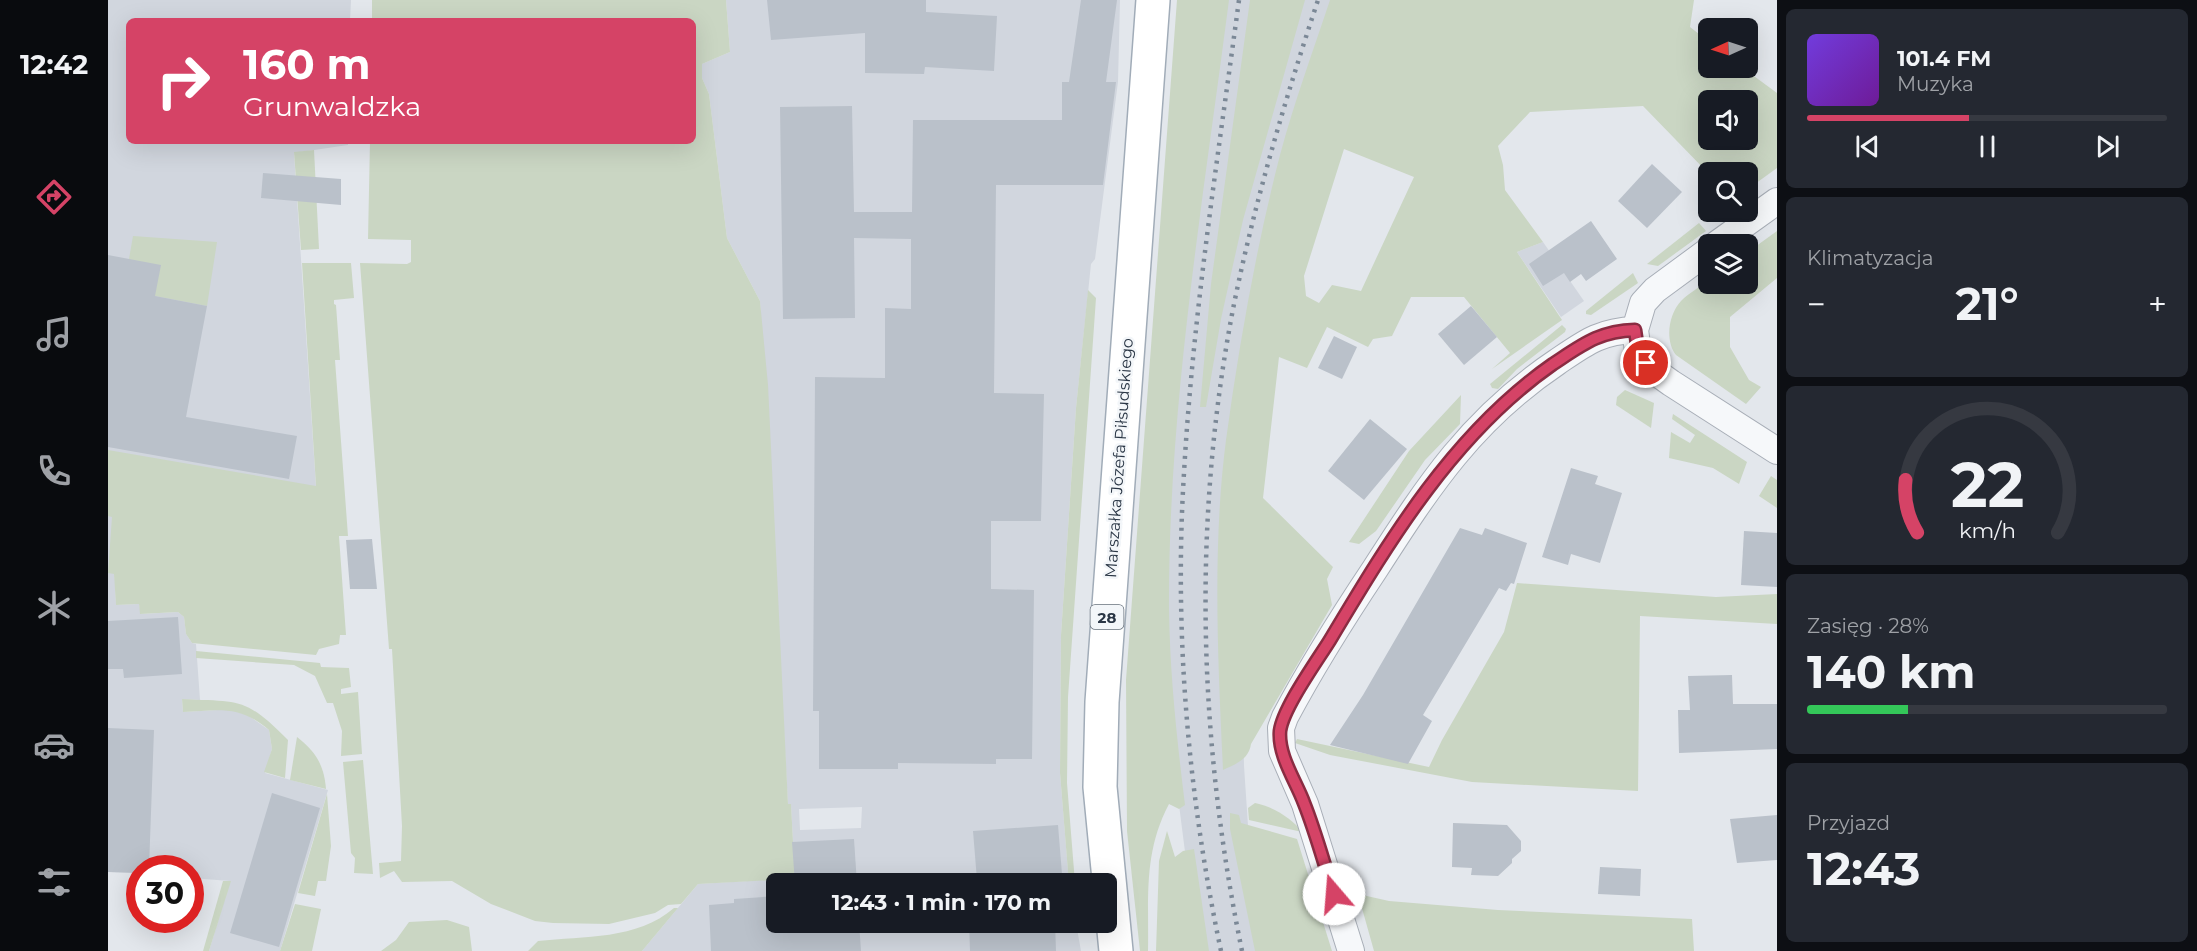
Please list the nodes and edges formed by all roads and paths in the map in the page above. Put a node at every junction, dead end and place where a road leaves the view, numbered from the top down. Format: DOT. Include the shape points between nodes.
graph roads {
  1 [pos="1152,0"];
  2 [pos="1777,201"];
  3 [pos="1731,234"];
  4 [pos="1698,259"];
  5 [pos="1635,330"];
  6 [pos="1777,451"];
  7 [pos="1116,951"];
  8 [pos="1351,951"];
  1 -- 7 [label="main road, Marszałka Józefa Piłsudskiego / 28" via="1102,702 1100,787"];
  2 -- 3 [label="street"];
  4 -- 5 [label="street" via="1649,296"];
  5 -- 6 [label="street" via="1638,351 1650,368"];
  5 -- 8 [label="street" via="1607,332 1589,341 1482,422 1420,498 1349,607 1285,717 1281,728 1282,751 1305,804"];
}
